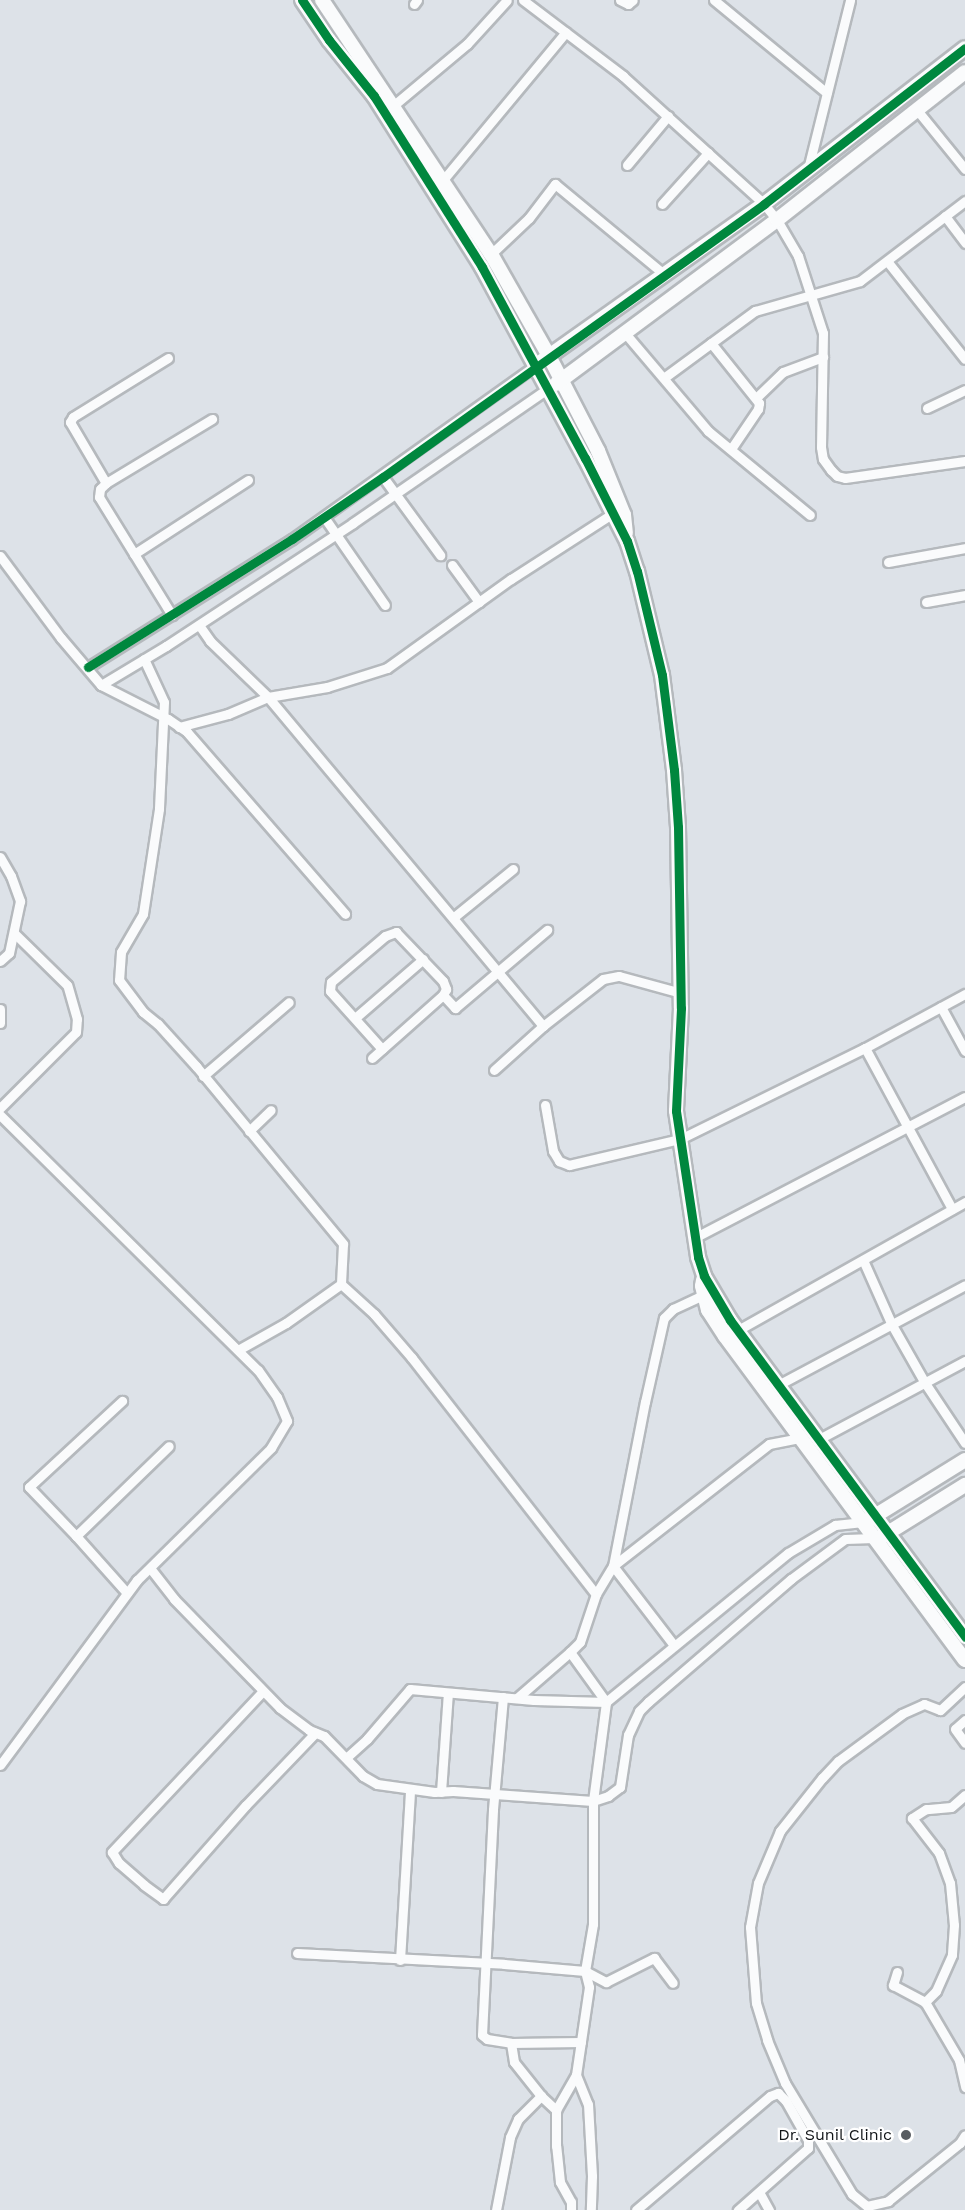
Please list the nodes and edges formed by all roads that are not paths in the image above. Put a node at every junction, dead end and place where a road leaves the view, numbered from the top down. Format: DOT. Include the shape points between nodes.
graph roads {
  1 [pos="302,0"];
  2 [pos="322,0"];
  3 [pos="507,0"];
  4 [pos="523,0"];
  5 [pos="620,0"];
  6 [pos="633,0"];
  7 [pos="714,0"];
  8 [pos="850,0"];
  9 [pos="566,32"];
  10 [pos="965,48"];
  11 [pos="965,72"];
  12 [pos="827,93"];
  13 [pos="394,105"];
  14 [pos="917,110"];
  15 [pos="668,116"];
  16 [pos="708,153"];
  17 [pos="627,165"];
  18 [pos="807,170"];
  19 [pos="965,170"];
  20 [pos="443,180"];
  21 [pos="965,201"];
  22 [pos="662,204"];
  23 [pos="764,204"];
  24 [pos="945,216"];
  25 [pos="777,220"];
  26 [pos="965,243"];
  27 [pos="491,254"];
  28 [pos="887,261"];
  29 [pos="665,275"];
  30 [pos="812,294"];
  31 [pos="616,309"];
  32 [pos="629,330"];
  33 [pos="711,343"];
  34 [pos="549,356"];
  35 [pos="823,357"];
  36 [pos="168,358"];
  37 [pos="965,359"];
  38 [pos="536,365"];
  39 [pos="665,377"];
  40 [pos="561,380"];
  41 [pos="549,388"];
  42 [pos="965,390"];
  43 [pos="757,397"];
  44 [pos="927,408"];
  45 [pos="212,419"];
  46 [pos="731,449"];
  47 [pos="965,461"];
  48 [pos="383,477"];
  49 [pos="248,480"];
  50 [pos="106,483"];
  51 [pos="396,494"];
  52 [pos="616,514"];
  53 [pos="810,515"];
  54 [pos="324,517"];
  55 [pos="336,534"];
  56 [pos="965,548"];
  57 [pos="134,554"];
  58 [pos="440,555"];
  59 [pos="0,556"];
  60 [pos="888,562"];
  61 [pos="452,566"];
  62 [pos="965,596"];
  63 [pos="479,602"];
  64 [pos="926,602"];
  65 [pos="385,605"];
  66 [pos="172,615"];
  67 [pos="199,625"];
  68 [pos="144,659"];
  69 [pos="88,668"];
  70 [pos="101,685"];
  71 [pos="268,697"];
  72 [pos="163,717"];
  73 [pos="179,727"];
  74 [pos="0,856"];
  75 [pos="513,869"];
  76 [pos="345,914"];
  77 [pos="454,917"];
  78 [pos="547,930"];
  79 [pos="14,933"];
  80 [pos="423,959"];
  81 [pos="0,960"];
  82 [pos="498,970"];
  83 [pos="681,993"];
  84 [pos="965,994"];
  85 [pos="443,995"];
  86 [pos="289,1002"];
  87 [pos="941,1007"];
  88 [pos="0,1009"];
  89 [pos="355,1018"];
  90 [pos="0,1023"];
  91 [pos="543,1026"];
  92 [pos="866,1048"];
  93 [pos="382,1049"];
  94 [pos="965,1051"];
  95 [pos="372,1058"];
  96 [pos="494,1070"];
  97 [pos="203,1076"];
  98 [pos="965,1097"];
  99 [pos="545,1105"];
  100 [pos="0,1108"];
  101 [pos="271,1110"];
  102 [pos="0,1115"];
  103 [pos="908,1126"];
  104 [pos="249,1131"];
  105 [pos="680,1139"];
  106 [pos="965,1202"];
  107 [pos="952,1209"];
  108 [pos="696,1237"];
  109 [pos="863,1260"];
  110 [pos="341,1284"];
  111 [pos="965,1285"];
  112 [pos="708,1293"];
  113 [pos="892,1325"];
  114 [pos="738,1330"];
  115 [pos="238,1350"];
  116 [pos="965,1361"];
  117 [pos="925,1383"];
  118 [pos="778,1384"];
  119 [pos="122,1401"];
  120 [pos="800,1438"];
  121 [pos="819,1439"];
  122 [pos="965,1443"];
  123 [pos="169,1446"];
  124 [pos="965,1460"];
  125 [pos="965,1485"];
  126 [pos="877,1517"];
  127 [pos="863,1522"];
  128 [pos="889,1534"];
  129 [pos="76,1536"];
  130 [pos="874,1538"];
  131 [pos="613,1566"];
  132 [pos="150,1568"];
  133 [pos="128,1593"];
  134 [pos="596,1594"];
  135 [pos="965,1637"];
  136 [pos="673,1644"];
  137 [pos="570,1652"];
  138 [pos="965,1660"];
  139 [pos="965,1687"];
  140 [pos="263,1691"];
  141 [pos="448,1693"];
  142 [pos="502,1697"];
  143 [pos="517,1698"];
  144 [pos="606,1702"];
  145 [pos="965,1720"];
  146 [pos="315,1733"];
  147 [pos="965,1743"];
  148 [pos="346,1758"];
  149 [pos="0,1765"];
  150 [pos="410,1790"];
  151 [pos="441,1792"];
  152 [pos="494,1793"];
  153 [pos="965,1796"];
  154 [pos="593,1801"];
  155 [pos="297,1953"];
  156 [pos="400,1960"];
  157 [pos="487,1964"];
  158 [pos="585,1971"];
  159 [pos="897,1972"];
  160 [pos="673,1983"];
  161 [pos="925,2002"];
  162 [pos="581,2042"];
  163 [pos="511,2043"];
  164 [pos="576,2075"];
  165 [pos="965,2087"];
  166 [pos="541,2097"];
  167 [pos="556,2110"];
  168 [pos="965,2135"];
  169 [pos="759,2192"];
  170 [pos="571,2206"];
  171 [pos="591,2206"];
  172 [pos="496,2210"];
  173 [pos="636,2210"];
  174 [pos="738,2210"];
  175 [pos="769,2210"];
  1 -- 38 [label="street" via="401,136 482,267"];
  2 -- 13 [label="street"];
  3 -- 13 [label="street" via="467,44"];
  4 -- 9 [label="street"];
  5 -- 6 [label="street" via="628,4"];
  7 -- 12 [label="street"];
  8 -- 12 [label="street"];
  9 -- 15 [label="street"];
  9 -- 20 [label="street"];
  10 -- 18 [label="street"];
  11 -- 14 [label="street"];
  12 -- 18 [label="street"];
  13 -- 20 [label="street"];
  14 -- 19 [label="street"];
  14 -- 25 [label="street"];
  15 -- 16 [label="street"];
  15 -- 17 [label="street"];
  16 -- 22 [label="street"];
  16 -- 23 [label="street"];
  18 -- 23 [label="street"];
  20 -- 27 [label="street"];
  21 -- 24 [label="street"];
  23 -- 25 [label="street"];
  23 -- 29 [label="street"];
  24 -- 26 [label="street"];
  24 -- 28 [label="street"];
  25 -- 30 [label="street" via="798,256"];
  25 -- 32 [label="street"];
  27 -- 29 [label="street" via="530,218 555,184"];
  27 -- 34 [label="street"];
  28 -- 30 [label="street" via="860,281"];
  28 -- 37 [label="street"];
  29 -- 31 [label="street"];
  30 -- 33 [label="street" via="755,311"];
  30 -- 35 [label="street" via="823,333"];
  31 -- 32 [label="street"];
  31 -- 34 [label="street"];
  32 -- 39 [label="street"];
  32 -- 40 [label="street"];
  33 -- 39 [label="street"];
  33 -- 43 [label="street"];
  34 -- 38 [label="street"];
  34 -- 40 [label="street"];
  35 -- 43 [label="street" via="783,372"];
  35 -- 47 [label="street" via="821,447 823,459 837,476"];
  36 -- 50 [label="street" via="70,422"];
  38 -- 41 [label="street"];
  38 -- 48 [label="street"];
  39 -- 46 [label="street" via="708,431"];
  40 -- 41 [label="street"];
  40 -- 52 [label="street" via="597,451"];
  41 -- 51 [label="street"];
  41 -- 52 [label="street"];
  42 -- 44 [label="street"];
  43 -- 46 [label="street" via="759,409"];
  45 -- 50 [label="street"];
  46 -- 53 [label="street"];
  48 -- 51 [label="street"];
  48 -- 54 [label="street"];
  49 -- 57 [label="street"];
  50 -- 57 [label="street" via="99,497"];
  51 -- 55 [label="street"];
  51 -- 58 [label="street"];
  52 -- 63 [label="street"];
  52 -- 83 [label="street" via="637,571 669,722 678,827"];
  54 -- 55 [label="street"];
  54 -- 66 [label="street"];
  55 -- 65 [label="street"];
  55 -- 67 [label="street"];
  56 -- 60 [label="street"];
  57 -- 66 [label="street"];
  59 -- 69 [label="street"];
  61 -- 63 [label="street"];
  62 -- 64 [label="street"];
  63 -- 71 [label="street" via="387,668 327,687"];
  66 -- 69 [label="street"];
  67 -- 68 [label="street"];
  67 -- 71 [label="street" via="210,641"];
  68 -- 70 [label="street"];
  68 -- 72 [label="street" via="164,702"];
  69 -- 70 [label="street"];
  70 -- 72 [label="street"];
  71 -- 73 [label="street" via="228,714"];
  71 -- 77 [label="street"];
  72 -- 73 [label="street"];
  72 -- 97 [label="street" via="159,809 143,914 121,952 119,980 143,1012"];
  73 -- 76 [label="street"];
  74 -- 79 [label="street" via="20,901"];
  75 -- 77 [label="street"];
  77 -- 82 [label="street"];
  78 -- 82 [label="street"];
  79 -- 81 [label="street" via="9,953"];
  79 -- 100 [label="street" via="67,985 77,1025 76,1032"];
  80 -- 85 [label="street" via="446,985"];
  80 -- 89 [label="street"];
  80 -- 89 [label="street" via="392,932 331,982 330,991"];
  82 -- 85 [label="street" via="455,1008"];
  82 -- 91 [label="street"];
  83 -- 91 [label="street" via="619,976 603,979"];
  83 -- 105 [label="street" via="676,1111"];
  84 -- 87 [label="street"];
  85 -- 93 [label="street"];
  86 -- 97 [label="street"];
  87 -- 92 [label="street"];
  87 -- 94 [label="street"];
  88 -- 90 [label="street"];
  89 -- 93 [label="street"];
  91 -- 96 [label="street"];
  92 -- 103 [label="street"];
  92 -- 105 [label="street"];
  93 -- 95 [label="street"];
  97 -- 104 [label="street"];
  98 -- 103 [label="street"];
  99 -- 105 [label="street" via="553,1151 568,1166"];
  101 -- 104 [label="street"];
  102 -- 115 [label="street"];
  103 -- 107 [label="street"];
  103 -- 108 [label="street"];
  104 -- 110 [label="street" via="343,1244"];
  105 -- 108 [label="street"];
  106 -- 107 [label="street"];
  107 -- 109 [label="street"];
  108 -- 112 [label="street"];
  109 -- 113 [label="street"];
  109 -- 114 [label="street"];
  110 -- 115 [label="street" via="286,1323"];
  110 -- 134 [label="street" via="374,1314 412,1358"];
  111 -- 113 [label="street"];
  112 -- 114 [label="street"];
  112 -- 120 [label="street" via="708,1310"];
  112 -- 131 [label="street" via="673,1309 664,1318"];
  113 -- 117 [label="street"];
  113 -- 118 [label="street"];
  114 -- 118 [label="street"];
  115 -- 132 [label="street" via="277,1397 287,1421 271,1448"];
  116 -- 117 [label="street"];
  117 -- 121 [label="street"];
  117 -- 122 [label="street"];
  118 -- 121 [label="street"];
  119 -- 129 [label="street" via="29,1487"];
  120 -- 127 [label="street"];
  120 -- 131 [label="street" via="770,1444"];
  121 -- 126 [label="street"];
  123 -- 129 [label="street"];
  124 -- 126 [label="street"];
  125 -- 128 [label="street"];
  126 -- 127 [label="street"];
  126 -- 128 [label="street"];
  127 -- 130 [label="street"];
  127 -- 136 [label="street" via="835,1525 788,1553"];
  128 -- 130 [label="street"];
  128 -- 135 [label="street"];
  129 -- 133 [label="street"];
  130 -- 138 [label="street"];
  130 -- 154 [label="street" via="846,1539 836,1546 648,1702 639,1711 628,1735 620,1787"];
  131 -- 134 [label="street"];
  131 -- 136 [label="street"];
  132 -- 133 [label="street"];
  132 -- 140 [label="street" via="174,1599"];
  133 -- 149 [label="street"];
  134 -- 137 [label="street" via="580,1642"];
  136 -- 144 [label="street"];
  137 -- 143 [label="street"];
  137 -- 144 [label="street"];
  139 -- 168 [label="street" via="940,1710 924,1704 902,1714 838,1761 822,1778 780,1831 758,1883 750,1926 756,2002 767,2040 785,2083 852,2194 867,2206 888,2201"];
  140 -- 146 [label="street"];
  140 -- 146 [label="street" via="112,1852 144,1885 162,1899"];
  141 -- 142 [label="street"];
  141 -- 148 [label="street" via="410,1689"];
  141 -- 151 [label="street"];
  142 -- 143 [label="street"];
  142 -- 152 [label="street"];
  143 -- 144 [label="street"];
  144 -- 154 [label="street"];
  145 -- 147 [label="street" via="955,1729"];
  146 -- 148 [label="street" via="324,1736"];
  148 -- 150 [label="street" via="377,1784"];
  150 -- 151 [label="street"];
  150 -- 156 [label="street"];
  151 -- 152 [label="street"];
  152 -- 154 [label="street"];
  152 -- 157 [label="street"];
  153 -- 161 [label="street" via="951,1807 926,1809 912,1818 939,1853 950,1883 954,1925 952,1955 936,1991"];
  154 -- 158 [label="street" via="593,1924"];
  155 -- 156 [label="street"];
  156 -- 157 [label="street"];
  157 -- 158 [label="street"];
  157 -- 163 [label="street" via="482,2035"];
  158 -- 160 [label="street" via="609,1982 654,1958"];
  158 -- 162 [label="street" via="589,1987"];
  159 -- 161 [label="street" via="893,1985"];
  161 -- 165 [label="street" via="959,2060"];
  162 -- 163 [label="street"];
  162 -- 164 [label="street"];
  163 -- 166 [label="street" via="514,2062"];
  164 -- 167 [label="street"];
  164 -- 171 [label="street" via="588,2104"];
  166 -- 167 [label="street"];
  166 -- 172 [label="street" via="513,2129"];
  167 -- 170 [label="street" via="560,2182"];
  169 -- 173 [label="street" via="809,2144 778,2093"];
  169 -- 174 [label="street"];
  169 -- 175 [label="street"];
  170 -- 171 [label="street"];
}
